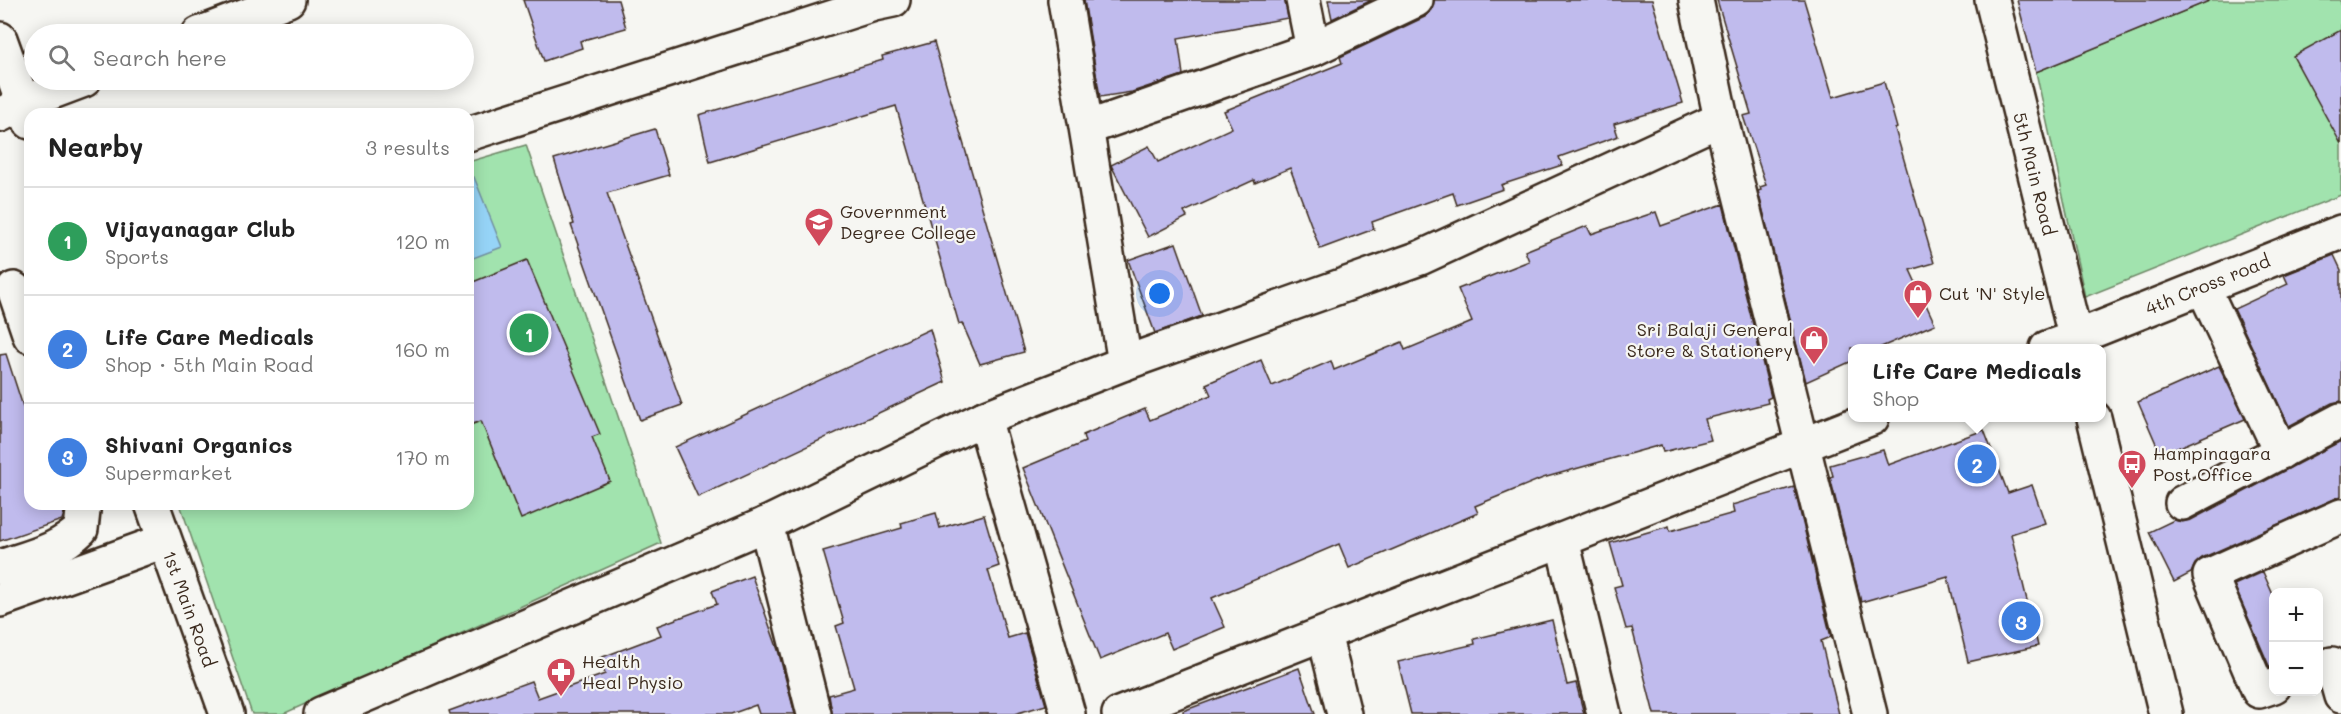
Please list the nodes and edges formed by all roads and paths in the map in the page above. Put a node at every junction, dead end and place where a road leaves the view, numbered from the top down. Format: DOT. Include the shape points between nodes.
graph roads {
  1 [pos="288,0"];
  2 [pos="893,0"];
  3 [pos="1065,0"];
  4 [pos="1303,0"];
  5 [pos="1416,0"];
  6 [pos="1696,0"];
  7 [pos="1992,0"];
  8 [pos="225,24"];
  9 [pos="0,39"];
  10 [pos="1313,49"];
  11 [pos="65,90"];
  12 [pos="30,108"];
  13 [pos="18,114"];
  14 [pos="1721,119"];
  15 [pos="1087,128"];
  16 [pos="474,132"];
  17 [pos="2341,232"];
  18 [pos="2203,287"];
  19 [pos="15,289"];
  20 [pos="24,317"];
  21 [pos="2067,344"];
  22 [pos="2069,344"];
  23 [pos="1125,363"];
  24 [pos="984,418"];
  25 [pos="2341,420"];
  26 [pos="1860,422"];
  27 [pos="2095,422"];
  28 [pos="1802,445"];
  29 [pos="2281,452"];
  30 [pos="2182,503"];
  31 [pos="83,510"];
  32 [pos="154,510"];
  33 [pos="2341,516"];
  34 [pos="766,524"];
  35 [pos="1562,540"];
  36 [pos="164,541"];
  37 [pos="0,567"];
  38 [pos="0,600"];
  39 [pos="1324,634"];
  40 [pos="2331,665"];
  41 [pos="2269,688"];
  42 [pos="2341,696"];
  43 [pos="227,714"];
  44 [pos="321,714"];
  45 [pos="814,714"];
  46 [pos="1068,714"];
  47 [pos="1119,714"];
  48 [pos="1344,714"];
  49 [pos="1604,714"];
  50 [pos="1870,714"];
  51 [pos="2166,714"];
  1 -- 8 [label="street"];
  2 -- 16 [label="street"];
  3 -- 15 [label="street"];
  4 -- 10 [label="street"];
  5 -- 10 [label="street"];
  6 -- 14 [label="street"];
  7 -- 21 [label="street, 5th Main Road"];
  9 -- 13 [label="street"];
  10 -- 15 [label="street"];
  11 -- 12 [label="street"];
  14 -- 23 [label="street" via="1420,258"];
  14 -- 28 [label="street"];
  15 -- 23 [label="street"];
  17 -- 18 [label="street, 4th Cross road"];
  18 -- 22 [label="street, 4th Cross road"];
  18 -- 29 [label="street"];
  19 -- 20 [label="street"];
  23 -- 24 [label="street"];
  24 -- 34 [label="street"];
  24 -- 46 [label="street"];
  25 -- 29 [label="street"];
  26 -- 28 [label="street"];
  27 -- 51 [label="street"];
  28 -- 35 [label="street"];
  28 -- 50 [label="street"];
  29 -- 30 [label="street"];
  31 -- 37 [label="street" via="81,529 70,540"];
  32 -- 36 [label="street, 1st Main Road"];
  33 -- 41 [label="street" via="2210,575 2259,691"];
  34 -- 44 [label="street"];
  34 -- 45 [label="street"];
  35 -- 39 [label="street"];
  35 -- 49 [label="street"];
  36 -- 38 [label="street"];
  36 -- 43 [label="street, 1st Main Road"];
  39 -- 47 [label="street"];
  39 -- 48 [label="street"];
  40 -- 42 [label="street"];
}
